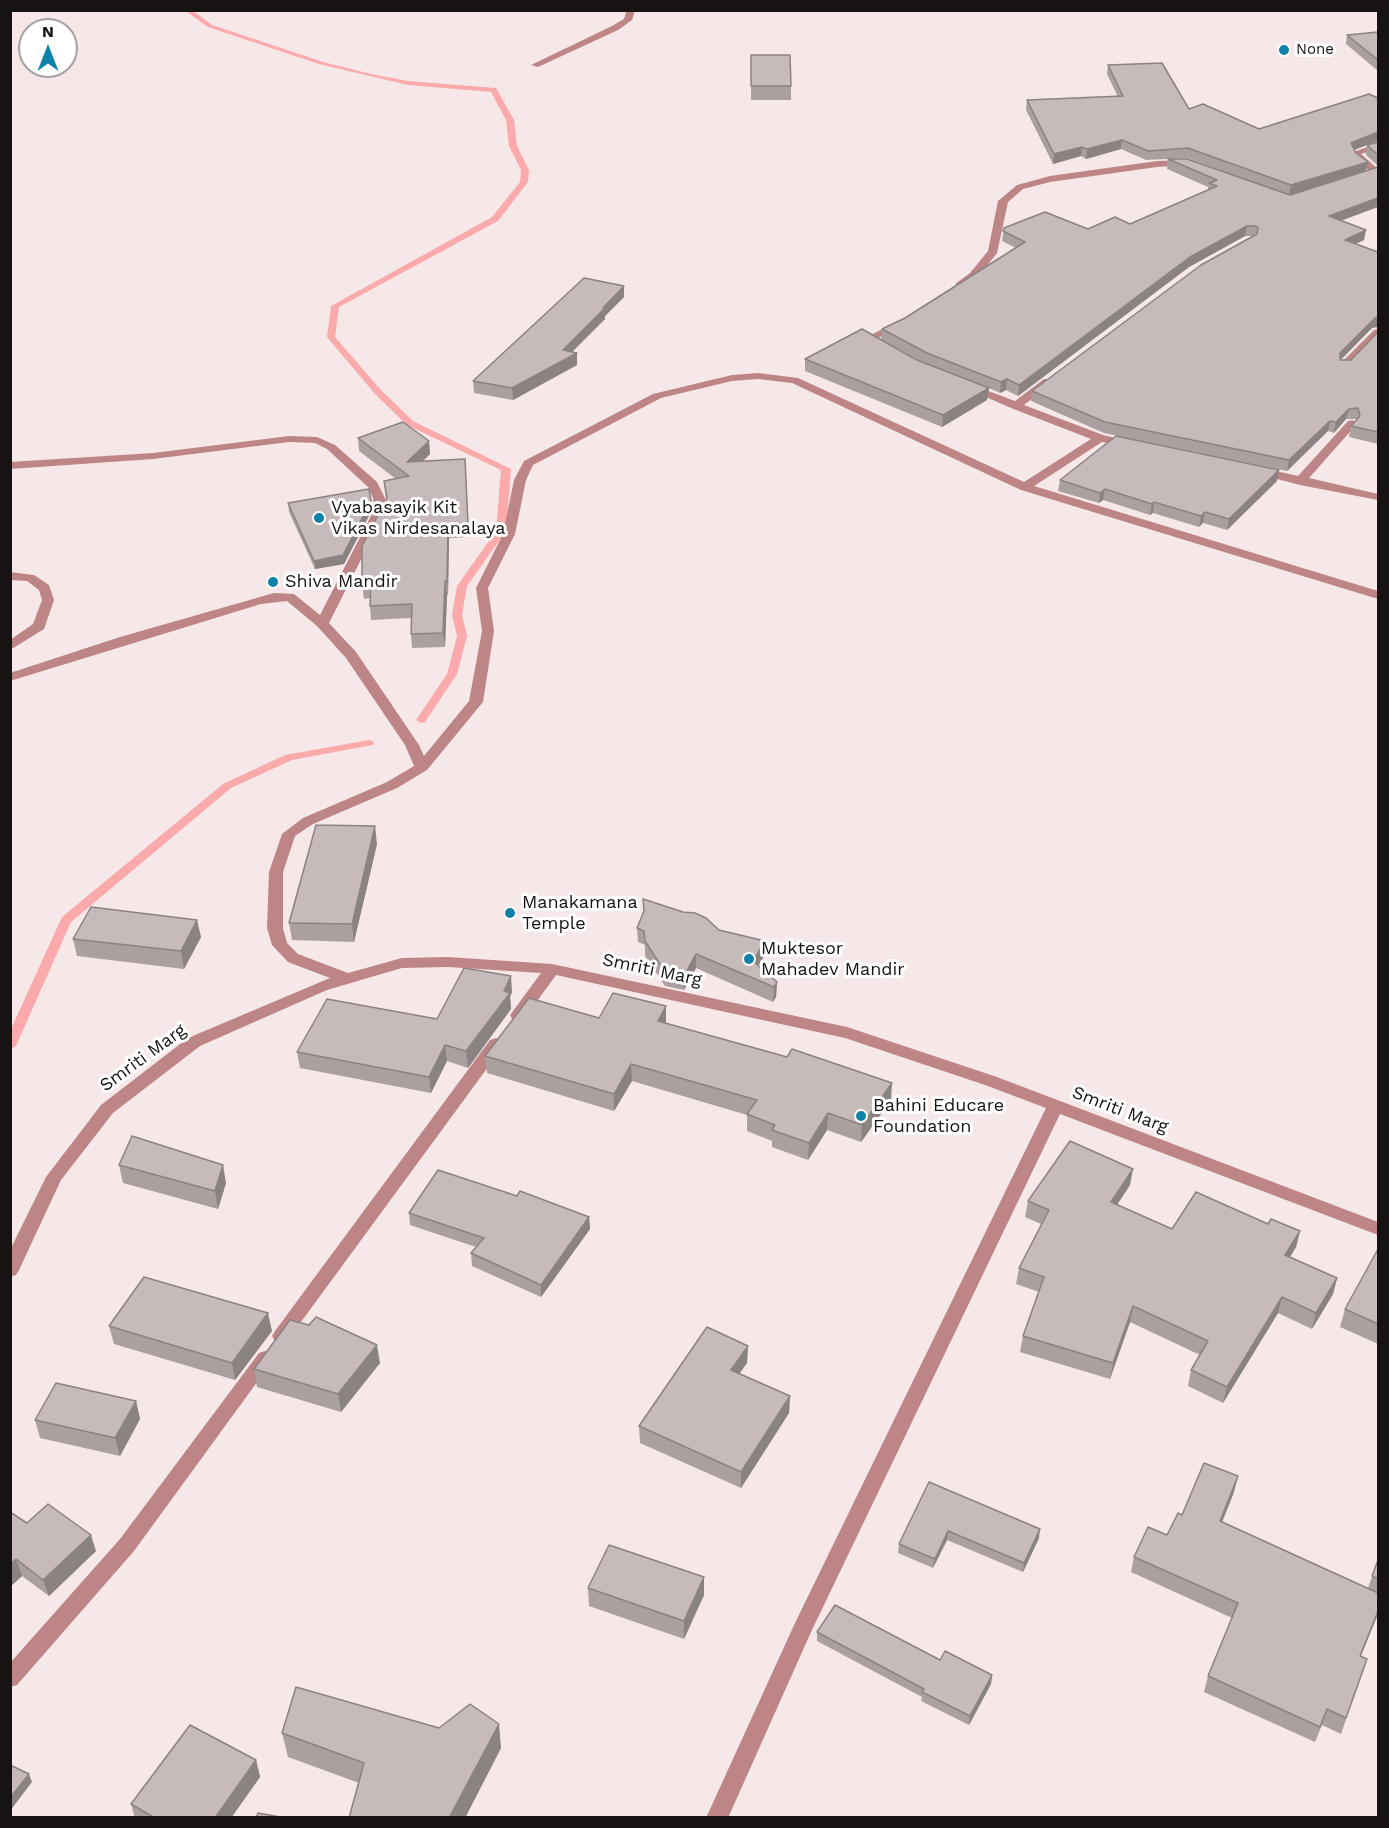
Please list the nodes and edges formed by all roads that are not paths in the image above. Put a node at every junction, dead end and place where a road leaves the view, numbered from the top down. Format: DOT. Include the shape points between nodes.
graph roads {
  1 [pos="631,10"];
  2 [pos="535,65"];
  3 [pos="1378,146"];
  4 [pos="1196,166"];
  5 [pos="1367,176"];
  6 [pos="947,293"];
  7 [pos="910,316"];
  8 [pos="1378,332"];
  9 [pos="885,348"];
  10 [pos="1343,367"];
  11 [pos="1062,370"];
  12 [pos="963,385"];
  13 [pos="1015,406"];
  14 [pos="1352,423"];
  15 [pos="1100,438"];
  16 [pos="1141,446"];
  17 [pos="10,466"];
  18 [pos="1249,469"];
  19 [pos="1300,481"];
  20 [pos="1025,487"];
  21 [pos="1378,497"];
  22 [pos="10,576"];
  23 [pos="1378,595"];
  24 [pos="322,622"];
  25 [pos="10,646"];
  26 [pos="10,677"];
  27 [pos="422,767"];
  28 [pos="552,969"];
  29 [pos="347,979"];
  30 [pos="1055,1106"];
  31 [pos="1378,1229"];
  32 [pos="10,1270"];
  33 [pos="10,1678"];
  34 [pos="717,1818"];
  1 -- 2 [label="street" via="628,20 615,28"];
  3 -- 5 [label="street" via="1356,153 1358,159 1378,173"];
  4 -- 6 [label="street" via="1156,164 1020,187 1003,201 993,251 974,275"];
  7 -- 9 [label="street" via="868,339"];
  8 -- 10 [label="street"];
  11 -- 13 [label="street"];
  12 -- 13 [label="street"];
  13 -- 15 [label="street"];
  14 -- 19 [label="street"];
  15 -- 16 [label="street"];
  15 -- 20 [label="street"];
  17 -- 24 [label="street" via="153,456 289,439 317,440 331,447 373,485 380,510"];
  18 -- 19 [label="street"];
  19 -- 21 [label="street"];
  20 -- 23 [label="street"];
  20 -- 27 [label="street" via="794,380 732,378 657,396 528,463 520,480 509,534 482,588 488,632 476,702"];
  22 -- 25 [label="street" via="30,578 45,588 48,600 39,626"];
  24 -- 26 [label="street" via="290,597 274,597"];
  24 -- 27 [label="street" via="383,699"];
  27 -- 29 [label="street" via="308,821 289,834 276,872 275,928 280,945 293,958"];
  28 -- 29 [label="street, Smriti Marg" via="402,963"];
  28 -- 30 [label="street, Smriti Marg" via="847,1033"];
  28 -- 33 [label="street" via="127,1545"];
  29 -- 32 [label="street, Smriti Marg" via="322,986 194,1042 107,1109 54,1177"];
  30 -- 31 [label="street, Smriti Marg"];
  30 -- 34 [label="street" via="802,1629"];
}
